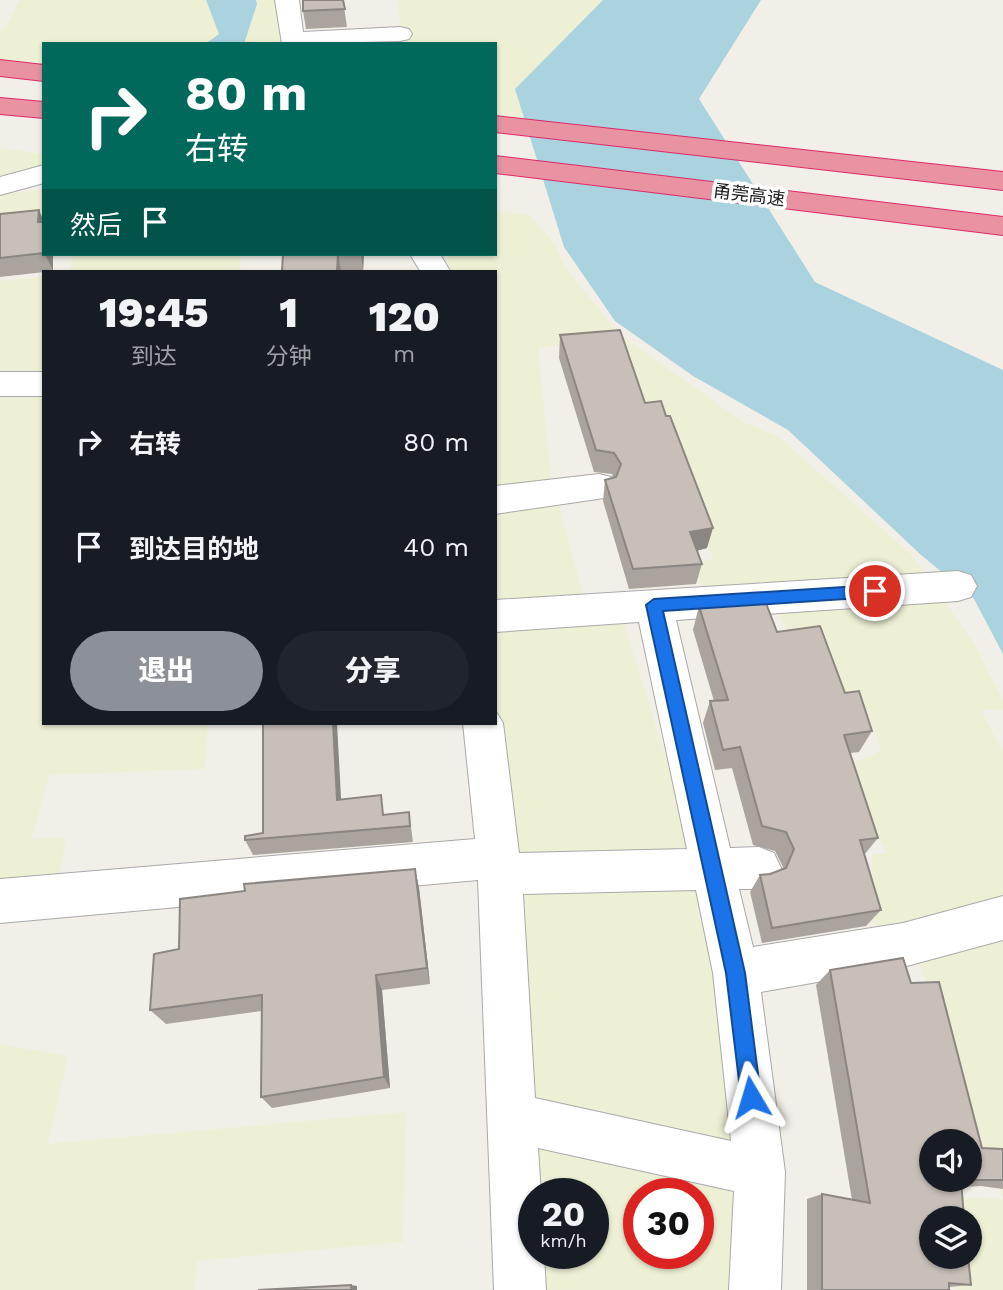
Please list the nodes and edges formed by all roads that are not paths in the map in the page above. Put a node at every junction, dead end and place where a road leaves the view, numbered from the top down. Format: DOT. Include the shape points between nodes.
graph roads {
  1 [pos="287,0"];
  2 [pos="400,30"];
  3 [pos="0,68"];
  4 [pos="42,73"];
  5 [pos="0,106"];
  6 [pos="42,110"];
  7 [pos="497,124"];
  8 [pos="497,164"];
  9 [pos="42,175"];
  10 [pos="1003,181"];
  11 [pos="0,186"];
  12 [pos="1003,226"];
  13 [pos="0,384"];
  14 [pos="42,384"];
  15 [pos="598,487"];
  16 [pos="497,500"];
  17 [pos="958,586"];
  18 [pos="654,605"];
  19 [pos="497,615"];
  20 [pos="484,725"];
  21 [pos="499,866"];
  22 [pos="759,867"];
  23 [pos="712,869"];
  24 [pos="0,901"];
  25 [pos="1003,918"];
  26 [pos="736,973"];
  27 [pos="512,1118"];
  28 [pos="760,1172"];
  29 [pos="520,1290"];
  30 [pos="755,1290"];
  1 -- 2 [label="street" via="292,40"];
  3 -- 4 [label="highway"];
  5 -- 6 [label="highway"];
  7 -- 10 [label="highway, 甬莞高速"];
  8 -- 12 [label="highway, 甬莞高速"];
  9 -- 11 [label="street"];
  13 -- 14 [label="street"];
  15 -- 16 [label="street"];
  17 -- 18 [label="street"];
  18 -- 19 [label="street"];
  18 -- 23 [label="street"];
  20 -- 21 [label="street"];
  21 -- 23 [label="street"];
  21 -- 24 [label="street"];
  21 -- 27 [label="street"];
  22 -- 23 [label="street"];
  23 -- 26 [label="street"];
  25 -- 26 [label="street" via="903,945"];
  26 -- 28 [label="street"];
  27 -- 28 [label="street"];
  27 -- 29 [label="street"];
  28 -- 30 [label="street"];
}
